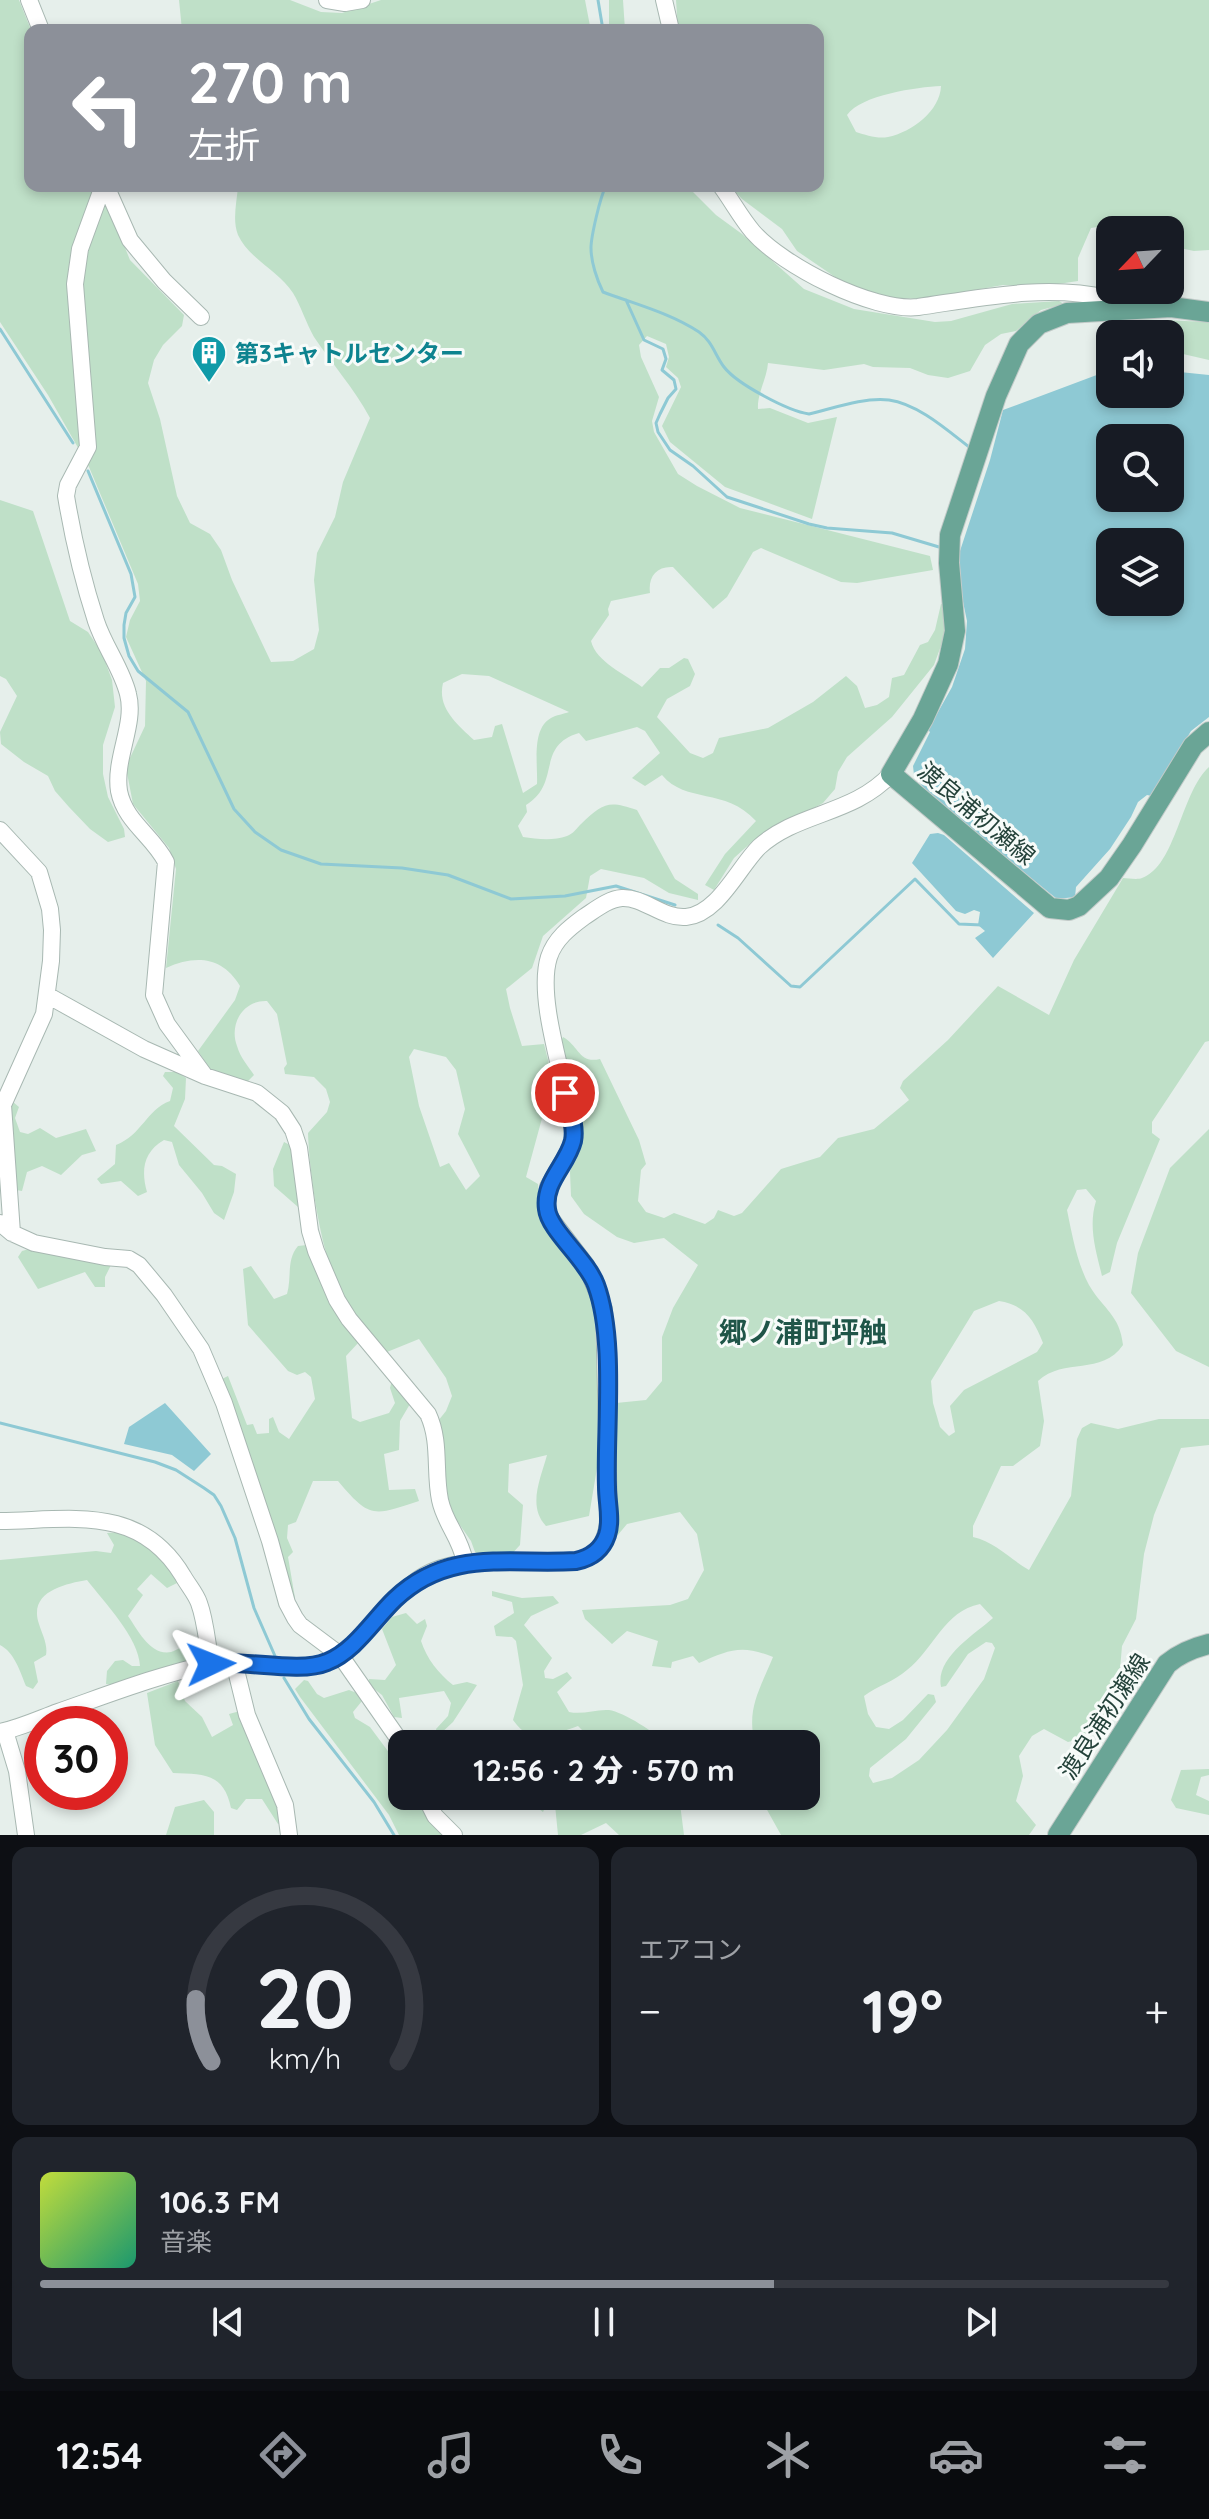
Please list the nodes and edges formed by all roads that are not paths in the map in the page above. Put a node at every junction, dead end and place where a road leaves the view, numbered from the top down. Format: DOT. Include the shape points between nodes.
graph roads {
  1 [pos="29,0"];
  2 [pos="327,0"];
  3 [pos="362,0"];
  4 [pos="664,0"];
  5 [pos="39,24"];
  6 [pos="670,24"];
  7 [pos="103,192"];
  8 [pos="108,192"];
  9 [pos="725,192"];
  10 [pos="1115,310"];
  11 [pos="1209,312"];
  12 [pos="201,317"];
  13 [pos="1209,732"];
  14 [pos="891,774"];
  15 [pos="0,830"];
  16 [pos="47,995"];
  17 [pos="205,1076"];
  18 [pos="6,1228"];
  19 [pos="0,1521"];
  20 [pos="465,1562"];
  21 [pos="1209,1644"];
  22 [pos="340,1655"];
  23 [pos="234,1662"];
  24 [pos="211,1664"];
  25 [pos="392,1730"];
  26 [pos="2,1732"];
  27 [pos="432,1810"];
  28 [pos="26,1835"];
  29 [pos="289,1835"];
  30 [pos="454,1835"];
  31 [pos="1058,1835"];
  1 -- 5 [label="street"];
  2 -- 3 [label="street"];
  4 -- 6 [label="street"];
  7 -- 17 [label="street" via="80,249 76,275 88,447 66,496 96,622 128,693 119,793 133,821 166,862 154,995 167,1024"];
  8 -- 12 [label="street" via="136,248"];
  9 -- 10 [label="street" via="754,233 786,261 890,306 903,309 1025,293 1092,295 1107,298"];
  10 -- 11 [label="main road, 渡良浦初瀬線" via="1171,307"];
  10 -- 14 [label="main road, 渡良浦初瀬線" via="1067,313 1039,324 1010,359 950,535 955,631 948,664"];
  13 -- 14 [label="main road, 渡良浦初瀬線" via="1193,746 1109,878 1069,910 1050,908"];
  14 -- 20 [label="street" via="852,804 796,825 760,846 712,904 697,912 673,915 619,898 568,929 552,950 547,970 549,1011 574,1137 548,1187 546,1208 586,1265 604,1309 608,1533 593,1556 576,1561"];
  15 -- 16 [label="street" via="39,872 45,890 52,930"];
  16 -- 17 [label="street"];
  16 -- 18 [label="street" via="37,1032 3,1105"];
  17 -- 20 [label="street" via="257,1093 293,1130 316,1251 349,1319 428,1414 436,1438 441,1506"];
  18 -- 22 [label="street" via="34,1243 129,1259 164,1295 201,1349 224,1403 287,1603 300,1625"];
  19 -- 24 [label="street" via="110,1521 153,1540 171,1556 199,1602"];
  20 -- 22 [label="street" via="425,1575"];
  21 -- 31 [label="main road, 渡良浦初瀬線" via="1167,1664"];
  22 -- 23 [label="street" via="309,1666"];
  22 -- 25 [label="street"];
  23 -- 24 [label="street"];
  23 -- 29 [label="street" via="247,1715 285,1805"];
  24 -- 26 [label="street"];
  26 -- 28 [label="street" via="17,1771"];
  27 -- 30 [label="street"];
}
